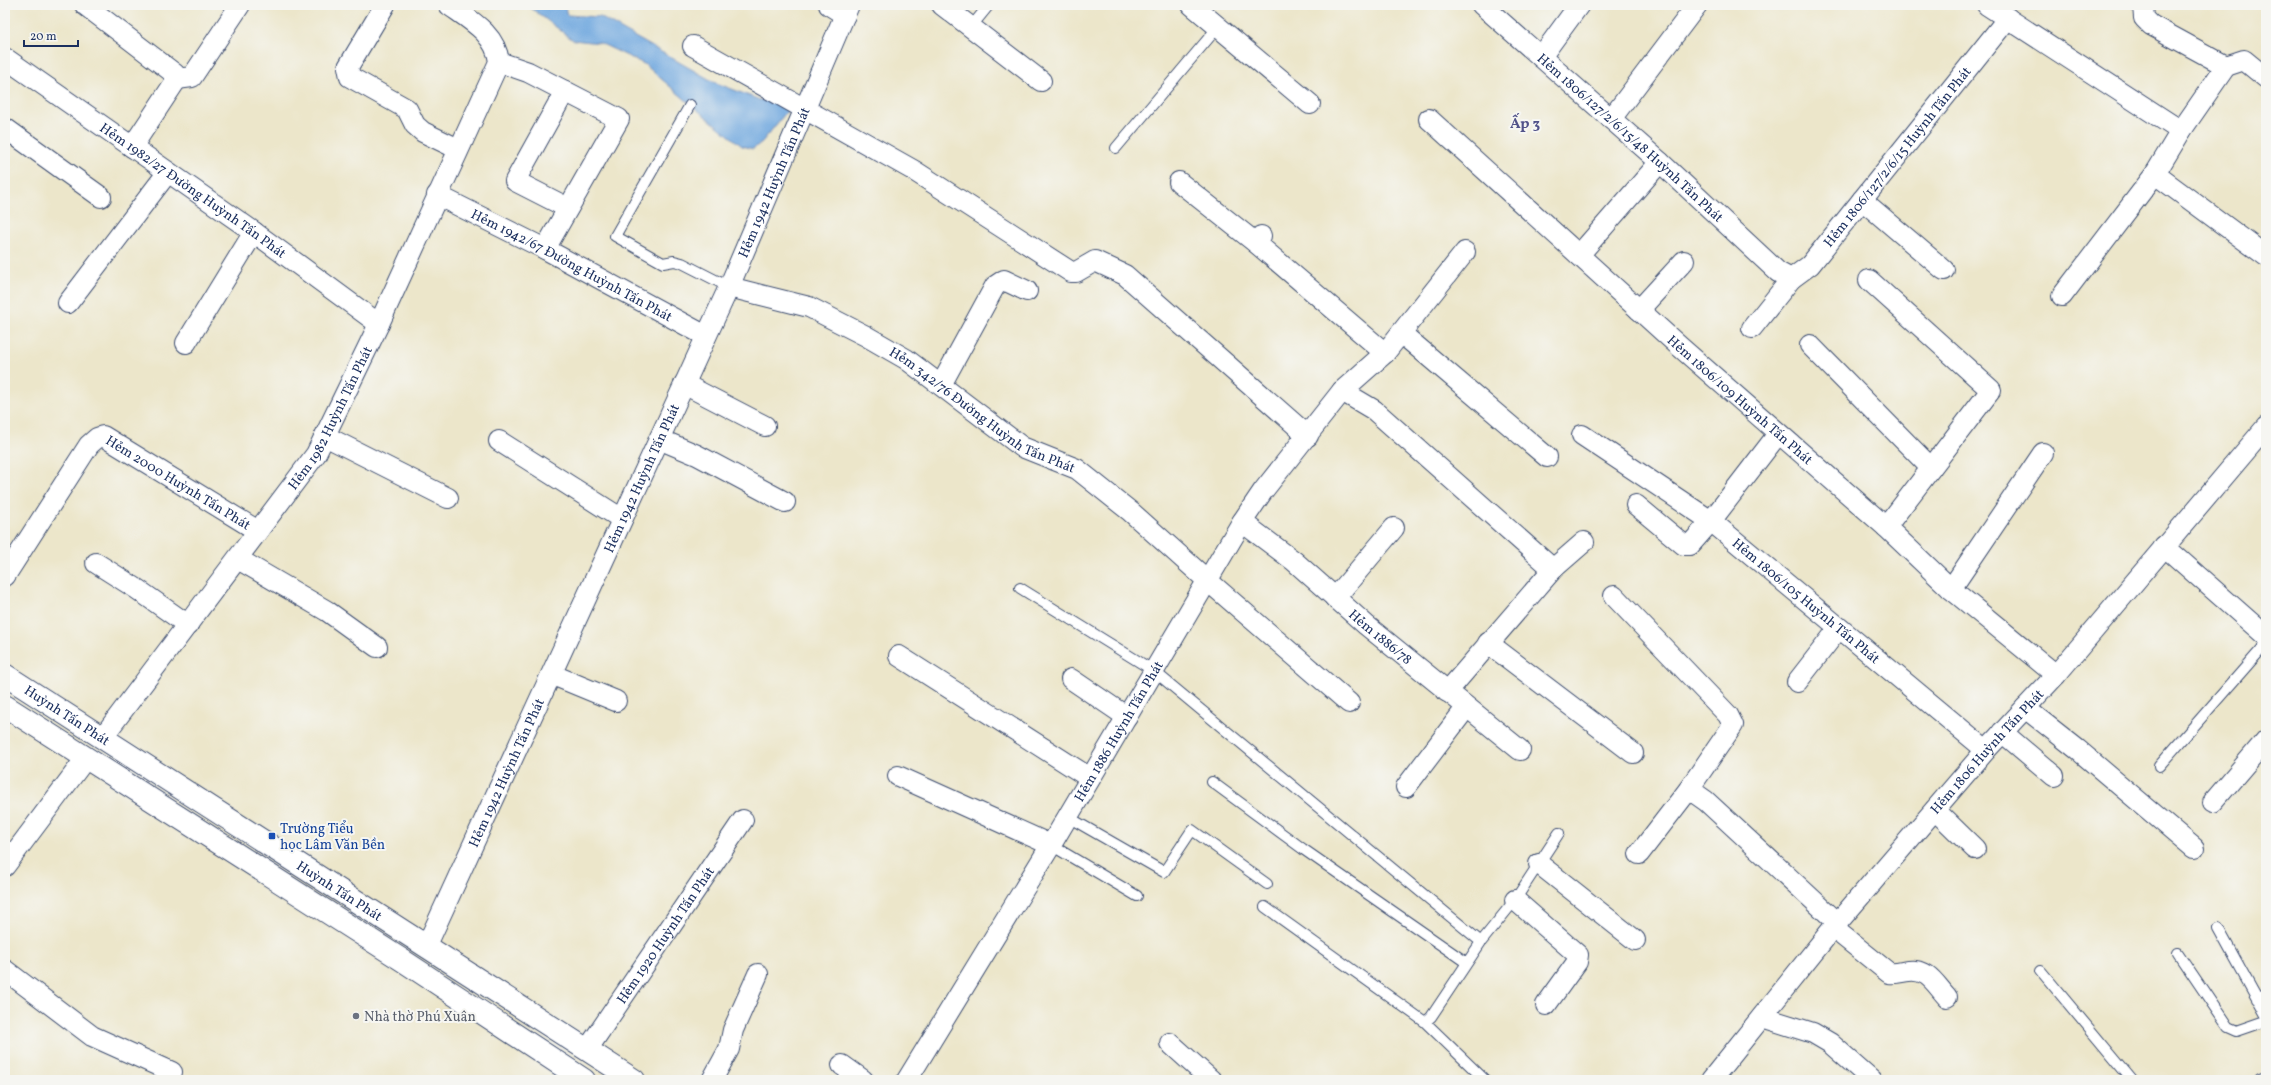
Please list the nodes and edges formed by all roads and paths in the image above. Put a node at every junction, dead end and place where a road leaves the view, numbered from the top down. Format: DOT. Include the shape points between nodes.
graph roads {
  1 [pos="85,5"];
  2 [pos="240,5"];
  3 [pos="385,5"];
  4 [pos="449,5"];
  5 [pos="942,5"];
  6 [pos="989,5"];
  7 [pos="1192,5"];
  8 [pos="1482,5"];
  9 [pos="1579,5"];
  10 [pos="1697,5"];
  11 [pos="1987,5"];
  12 [pos="2143,5"];
  13 [pos="841,8"];
  14 [pos="2008,18"];
  15 [pos="971,27"];
  16 [pos="1218,27"];
  17 [pos="693,46"];
  18 [pos="5,58"];
  19 [pos="1542,58"];
  20 [pos="499,62"];
  21 [pos="2226,66"];
  22 [pos="2266,78"];
  23 [pos="177,79"];
  24 [pos="1041,81"];
  25 [pos="565,91"];
  26 [pos="1310,104"];
  27 [pos="690,105"];
  28 [pos="804,109"];
  29 [pos="1429,119"];
  30 [pos="1611,119"];
  31 [pos="5,128"];
  32 [pos="2181,131"];
  33 [pos="132,147"];
  34 [pos="1116,148"];
  35 [pos="458,149"];
  36 [pos="1660,162"];
  37 [pos="168,172"];
  38 [pos="2155,174"];
  39 [pos="1179,182"];
  40 [pos="437,195"];
  41 [pos="101,197"];
  42 [pos="1862,200"];
  43 [pos="568,208"];
  44 [pos="254,232"];
  45 [pos="545,249"];
  46 [pos="1465,252"];
  47 [pos="1579,255"];
  48 [pos="2266,256"];
  49 [pos="1684,261"];
  50 [pos="1944,270"];
  51 [pos="1784,275"];
  52 [pos="1869,280"];
  53 [pos="729,287"];
  54 [pos="1027,291"];
  55 [pos="2062,296"];
  56 [pos="68,303"];
  57 [pos="1639,310"];
  58 [pos="379,324"];
  59 [pos="1752,328"];
  60 [pos="1401,333"];
  61 [pos="706,336"];
  62 [pos="186,343"];
  63 [pos="1810,345"];
  64 [pos="1385,353"];
  65 [pos="684,384"];
  66 [pos="941,385"];
  67 [pos="1342,391"];
  68 [pos="765,426"];
  69 [pos="1778,434"];
  70 [pos="1582,435"];
  71 [pos="324,436"];
  72 [pos="1308,436"];
  73 [pos="2262,437"];
  74 [pos="659,439"];
  75 [pos="499,441"];
  76 [pos="2042,453"];
  77 [pos="1547,457"];
  78 [pos="1930,468"];
  79 [pos="448,498"];
  80 [pos="785,502"];
  81 [pos="1636,505"];
  82 [pos="622,519"];
  83 [pos="1711,521"];
  84 [pos="1242,522"];
  85 [pos="1886,527"];
  86 [pos="1394,528"];
  87 [pos="258,531"];
  88 [pos="1584,542"];
  89 [pos="2164,546"];
  90 [pos="238,559"];
  91 [pos="96,563"];
  92 [pos="1553,569"];
  93 [pos="5,576"];
  94 [pos="1208,581"];
  95 [pos="1020,588"];
  96 [pos="1951,589"];
  97 [pos="1614,596"];
  98 [pos="1335,598"];
  99 [pos="188,625"];
  100 [pos="1839,628"];
  101 [pos="2266,636"];
  102 [pos="1488,643"];
  103 [pos="2266,644"];
  104 [pos="377,647"];
  105 [pos="899,656"];
  106 [pos="1154,671"];
  107 [pos="5,675"];
  108 [pos="553,675"];
  109 [pos="2056,675"];
  110 [pos="1071,679"];
  111 [pos="1797,682"];
  112 [pos="1447,692"];
  113 [pos="616,701"];
  114 [pos="1349,703"];
  115 [pos="5,706"];
  116 [pos="1466,708"];
  117 [pos="2025,708"];
  118 [pos="1127,717"];
  119 [pos="2002,732"];
  120 [pos="102,738"];
  121 [pos="2266,740"];
  122 [pos="1520,750"];
  123 [pos="1986,750"];
  124 [pos="1633,754"];
  125 [pos="86,758"];
  126 [pos="2159,766"];
  127 [pos="898,776"];
  128 [pos="2054,776"];
  129 [pos="1090,778"];
  130 [pos="1212,782"];
  131 [pos="1406,787"];
  132 [pos="1689,789"];
  133 [pos="2213,802"];
  134 [pos="1935,810"];
  135 [pos="1068,817"];
  136 [pos="743,820"];
  137 [pos="1559,833"];
  138 [pos="1051,845"];
  139 [pos="2194,848"];
  140 [pos="1975,849"];
  141 [pos="1639,854"];
  142 [pos="1539,864"];
  143 [pos="5,866"];
  144 [pos="1267,884"];
  145 [pos="1137,896"];
  146 [pos="1515,900"];
  147 [pos="1265,907"];
  148 [pos="1835,926"];
  149 [pos="2218,928"];
  150 [pos="1635,940"];
  151 [pos="1481,942"];
  152 [pos="426,948"];
  153 [pos="2178,952"];
  154 [pos="1467,963"];
  155 [pos="5,970"];
  156 [pos="2041,970"];
  157 [pos="758,974"];
  158 [pos="1947,997"];
  159 [pos="2262,997"];
  160 [pos="1546,1005"];
  161 [pos="2266,1015"];
  162 [pos="1762,1017"];
  163 [pos="2266,1021"];
  164 [pos="1424,1022"];
  165 [pos="1170,1043"];
  166 [pos="587,1050"];
  167 [pos="842,1065"];
  168 [pos="172,1072"];
  169 [pos="575,1078"];
  170 [pos="2266,1078"];
  171 [pos="634,1080"];
  172 [pos="712,1080"];
  173 [pos="863,1080"];
  174 [pos="907,1080"];
  175 [pos="1211,1080"];
  176 [pos="1484,1080"];
  177 [pos="1712,1080"];
  178 [pos="1872,1080"];
  179 [pos="2132,1080"];
  180 [pos="2260,1080"];
  1 -- 23 [label="street" via="172,70"];
  2 -- 23 [label="street" via="192,77"];
  3 -- 35 [label="street" via="348,67 350,77 407,109 415,125 423,132"];
  4 -- 20 [label="street" via="488,35 498,51"];
  5 -- 15 [label="street"];
  6 -- 15 [label="lane"];
  7 -- 16 [label="street"];
  8 -- 19 [label="street, Hẻm 1806/127/2/6/15/48 Huỳnh Tấn Phát"];
  9 -- 19 [label="street"];
  10 -- 30 [label="street"];
  11 -- 14 [label="street"];
  12 -- 21 [label="street" via="2144,18 2151,25"];
  13 -- 28 [label="street, Hẻm 1942 Huỳnh Tấn Phát"];
  14 -- 32 [label="street"];
  14 -- 42 [label="street, Hẻm 1806/127/2/6/15 Huỳnh Tấn Phát"];
  15 -- 24 [label="street"];
  16 -- 26 [label="street"];
  16 -- 34 [label="lane"];
  17 -- 28 [label="street"];
  18 -- 33 [label="street, Hẻm 1982/27 Đường Huỳnh Tấn Phát"];
  19 -- 30 [label="street, Hẻm 1806/127/2/6/15/48 Huỳnh Tấn Phát"];
  20 -- 25 [label="street" via="528,72"];
  20 -- 35 [label="street, Hẻm 1982 Huỳnh Tấn Phát"];
  21 -- 22 [label="street" via="2244,60"];
  21 -- 32 [label="street"];
  23 -- 33 [label="street"];
  25 -- 43 [label="street" via="515,181"];
  25 -- 43 [label="street" via="619,119"];
  27 -- 53 [label="lane" via="615,236 663,263 682,263"];
  28 -- 53 [label="street, Hẻm 1942 Huỳnh Tấn Phát"];
  28 -- 72 [label="street" via="913,170 1071,272 1098,261 1125,275"];
  29 -- 47 [label="street, Hẻm 1806/109 Huỳnh Tấn Phát"];
  30 -- 36 [label="street, Hẻm 1806/127/2/6/15/48 Huỳnh Tấn Phát"];
  31 -- 41 [label="street"];
  32 -- 38 [label="street"];
  33 -- 37 [label="street, Hẻm 1982/27 Đường Huỳnh Tấn Phát"];
  35 -- 40 [label="street, Hẻm 1982 Huỳnh Tấn Phát"];
  36 -- 47 [label="street"];
  36 -- 51 [label="street, Hẻm 1806/127/2/6/15/48 Huỳnh Tấn Phát"];
  37 -- 44 [label="street, Hẻm 1982/27 Đường Huỳnh Tấn Phát"];
  37 -- 56 [label="street"];
  38 -- 48 [label="street"];
  38 -- 55 [label="street"];
  39 -- 64 [label="street" via="1258,239"];
  40 -- 45 [label="street, Hẻm 1942/67 Đường Huỳnh Tấn Phát"];
  40 -- 58 [label="street, Hẻm 1982 Huỳnh Tấn Phát"];
  42 -- 50 [label="street"];
  42 -- 51 [label="street, Hẻm 1806/127/2/6/15 Huỳnh Tấn Phát" via="1810,264"];
  43 -- 45 [label="street"];
  44 -- 58 [label="street, Hẻm 1982/27 Đường Huỳnh Tấn Phát"];
  44 -- 62 [label="street"];
  45 -- 61 [label="street, Hẻm 1942/67 Đường Huỳnh Tấn Phát"];
  46 -- 60 [label="street, Hẻm 1886 Huỳnh Tấn Phát"];
  47 -- 57 [label="street, Hẻm 1806/109 Huỳnh Tấn Phát"];
  49 -- 57 [label="street"];
  51 -- 59 [label="street, Hẻm 1806/127/2/6/15 Huỳnh Tấn Phát"];
  52 -- 78 [label="street" via="1991,390"];
  53 -- 61 [label="street, Hẻm 1942 Huỳnh Tấn Phát"];
  53 -- 66 [label="street, Hẻm 342/76 Đường Huỳnh Tấn Phát" via="809,307 906,359"];
  54 -- 66 [label="street" via="1004,280 995,286"];
  57 -- 69 [label="street, Hẻm 1806/109 Huỳnh Tấn Phát"];
  58 -- 71 [label="street, Hẻm 1982 Huỳnh Tấn Phát"];
  60 -- 64 [label="street, Hẻm 1886 Huỳnh Tấn Phát"];
  60 -- 77 [label="street"];
  61 -- 65 [label="street, Hẻm 1942 Huỳnh Tấn Phát"];
  63 -- 78 [label="street"];
  64 -- 67 [label="street, Hẻm 1886 Huỳnh Tấn Phát"];
  65 -- 68 [label="street"];
  65 -- 74 [label="street, Hẻm 1942 Huỳnh Tấn Phát"];
  66 -- 94 [label="street, Hẻm 342/76 Đường Huỳnh Tấn Phát" via="1022,448 1077,469 1132,512"];
  67 -- 72 [label="street, Hẻm 1886 Huỳnh Tấn Phát"];
  67 -- 92 [label="street" via="1374,410"];
  69 -- 83 [label="street"];
  69 -- 85 [label="street, Hẻm 1806/109 Huỳnh Tấn Phát"];
  70 -- 83 [label="street, Hẻm 1806/105 Huỳnh Tấn Phát"];
  71 -- 79 [label="street"];
  71 -- 87 [label="street, Hẻm 1982 Huỳnh Tấn Phát" via="316,454"];
  72 -- 84 [label="street, Hẻm 1886 Huỳnh Tấn Phát" via="1263,491"];
  73 -- 89 [label="street, Hẻm 1806 Huỳnh Tấn Phát"];
  74 -- 80 [label="street" via="697,455"];
  74 -- 82 [label="street, Hẻm 1942 Huỳnh Tấn Phát"];
  75 -- 82 [label="street"];
  76 -- 96 [label="street"];
  78 -- 85 [label="street"];
  81 -- 83 [label="street" via="1684,545 1690,545"];
  82 -- 108 [label="street, Hẻm 1942 Huỳnh Tấn Phát"];
  83 -- 100 [label="street, Hẻm 1806/105 Huỳnh Tấn Phát"];
  84 -- 94 [label="street, Hẻm 1886 Huỳnh Tấn Phát"];
  84 -- 98 [label="street, Hẻm 1886/78"];
  85 -- 96 [label="street, Hẻm 1806/109 Huỳnh Tấn Phát"];
  86 -- 98 [label="street"];
  87 -- 90 [label="street, Hẻm 1982 Huỳnh Tấn Phát"];
  87 -- 93 [label="street, Hẻm 2000 Huỳnh Tấn Phát" via="103,436 89,445"];
  88 -- 92 [label="street"];
  89 -- 101 [label="street"];
  89 -- 109 [label="street, Hẻm 1806 Huỳnh Tấn Phát"];
  90 -- 99 [label="street, Hẻm 1982 Huỳnh Tấn Phát"];
  90 -- 104 [label="street" via="327,611"];
  91 -- 99 [label="street" via="138,588"];
  92 -- 102 [label="street"];
  94 -- 106 [label="street, Hẻm 1886 Huỳnh Tấn Phát"];
  94 -- 114 [label="street, Hẻm 342/76 Đường Huỳnh Tấn Phát"];
  95 -- 106 [label="lane"];
  96 -- 109 [label="street, Hẻm 1806/109 Huỳnh Tấn Phát"];
  97 -- 132 [label="street" via="1732,721 1731,730"];
  98 -- 112 [label="street, Hẻm 1886/78"];
  99 -- 120 [label="street, Hẻm 1982 Huỳnh Tấn Phát"];
  100 -- 111 [label="street"];
  100 -- 123 [label="street, Hẻm 1806/105 Huỳnh Tấn Phát"];
  102 -- 112 [label="street"];
  102 -- 124 [label="street"];
  103 -- 126 [label="lane"];
  105 -- 129 [label="street"];
  106 -- 118 [label="street, Hẻm 1886 Huỳnh Tấn Phát"];
  106 -- 151 [label="lane"];
  107 -- 120 [label="main road, Huỳnh Tấn Phát"];
  108 -- 113 [label="street"];
  108 -- 152 [label="street, Hẻm 1942 Huỳnh Tấn Phát"];
  109 -- 117 [label="street, Hẻm 1806 Huỳnh Tấn Phát"];
  110 -- 118 [label="street"];
  112 -- 116 [label="street, Hẻm 1886/78"];
  115 -- 125 [label="main road, Huỳnh Tấn Phát"];
  116 -- 122 [label="street, Hẻm 1886/78"];
  116 -- 131 [label="street"];
  117 -- 119 [label="street, Hẻm 1806 Huỳnh Tấn Phát"];
  117 -- 139 [label="street" via="2077,748"];
  118 -- 129 [label="street, Hẻm 1886 Huỳnh Tấn Phát"];
  119 -- 123 [label="street, Hẻm 1806 Huỳnh Tấn Phát"];
  119 -- 128 [label="street"];
  120 -- 152 [label="main road, Huỳnh Tấn Phát"];
  121 -- 133 [label="street"];
  123 -- 134 [label="street, Hẻm 1806 Huỳnh Tấn Phát"];
  125 -- 143 [label="street"];
  125 -- 169 [label="main road, Huỳnh Tấn Phát"];
  127 -- 138 [label="street"];
  129 -- 135 [label="street, Hẻm 1886 Huỳnh Tấn Phát"];
  130 -- 154 [label="lane"];
  132 -- 141 [label="street"];
  132 -- 148 [label="street" via="1706,802"];
  134 -- 140 [label="street"];
  134 -- 148 [label="street, Hẻm 1806 Huỳnh Tấn Phát"];
  135 -- 138 [label="street, Hẻm 1886 Huỳnh Tấn Phát"];
  135 -- 144 [label="lane" via="1164,872 1192,830"];
  136 -- 166 [label="street, Hẻm 1920 Huỳnh Tấn Phát"];
  137 -- 142 [label="lane"];
  138 -- 145 [label="lane"];
  138 -- 174 [label="street, Hẻm 1886 Huỳnh Tấn Phát"];
  142 -- 146 [label="lane"];
  142 -- 150 [label="street"];
  146 -- 151 [label="lane"];
  146 -- 160 [label="street" via="1578,955 1577,962"];
  147 -- 164 [label="lane"];
  148 -- 158 [label="street" via="1889,973 1918,970 1925,972"];
  148 -- 162 [label="street, Hẻm 1806 Huỳnh Tấn Phát"];
  149 -- 159 [label="lane"];
  151 -- 154 [label="lane"];
  152 -- 166 [label="main road, Huỳnh Tấn Phát"];
  153 -- 163 [label="lane" via="2228,1026 2237,1031"];
  154 -- 164 [label="lane" via="1431,1017"];
  155 -- 168 [label="street" via="92,1036"];
  156 -- 179 [label="lane"];
  157 -- 172 [label="street" via="733,1030 729,1049"];
  159 -- 161 [label="lane"];
  162 -- 177 [label="street, Hẻm 1806 Huỳnh Tấn Phát"];
  162 -- 178 [label="street" via="1813,1033 1830,1043"];
  164 -- 176 [label="lane"];
  165 -- 175 [label="street"];
  166 -- 169 [label="main road"];
  166 -- 171 [label="main road, Huỳnh Tấn Phát"];
  167 -- 173 [label="street"];
  170 -- 180 [label="lane"];
}
